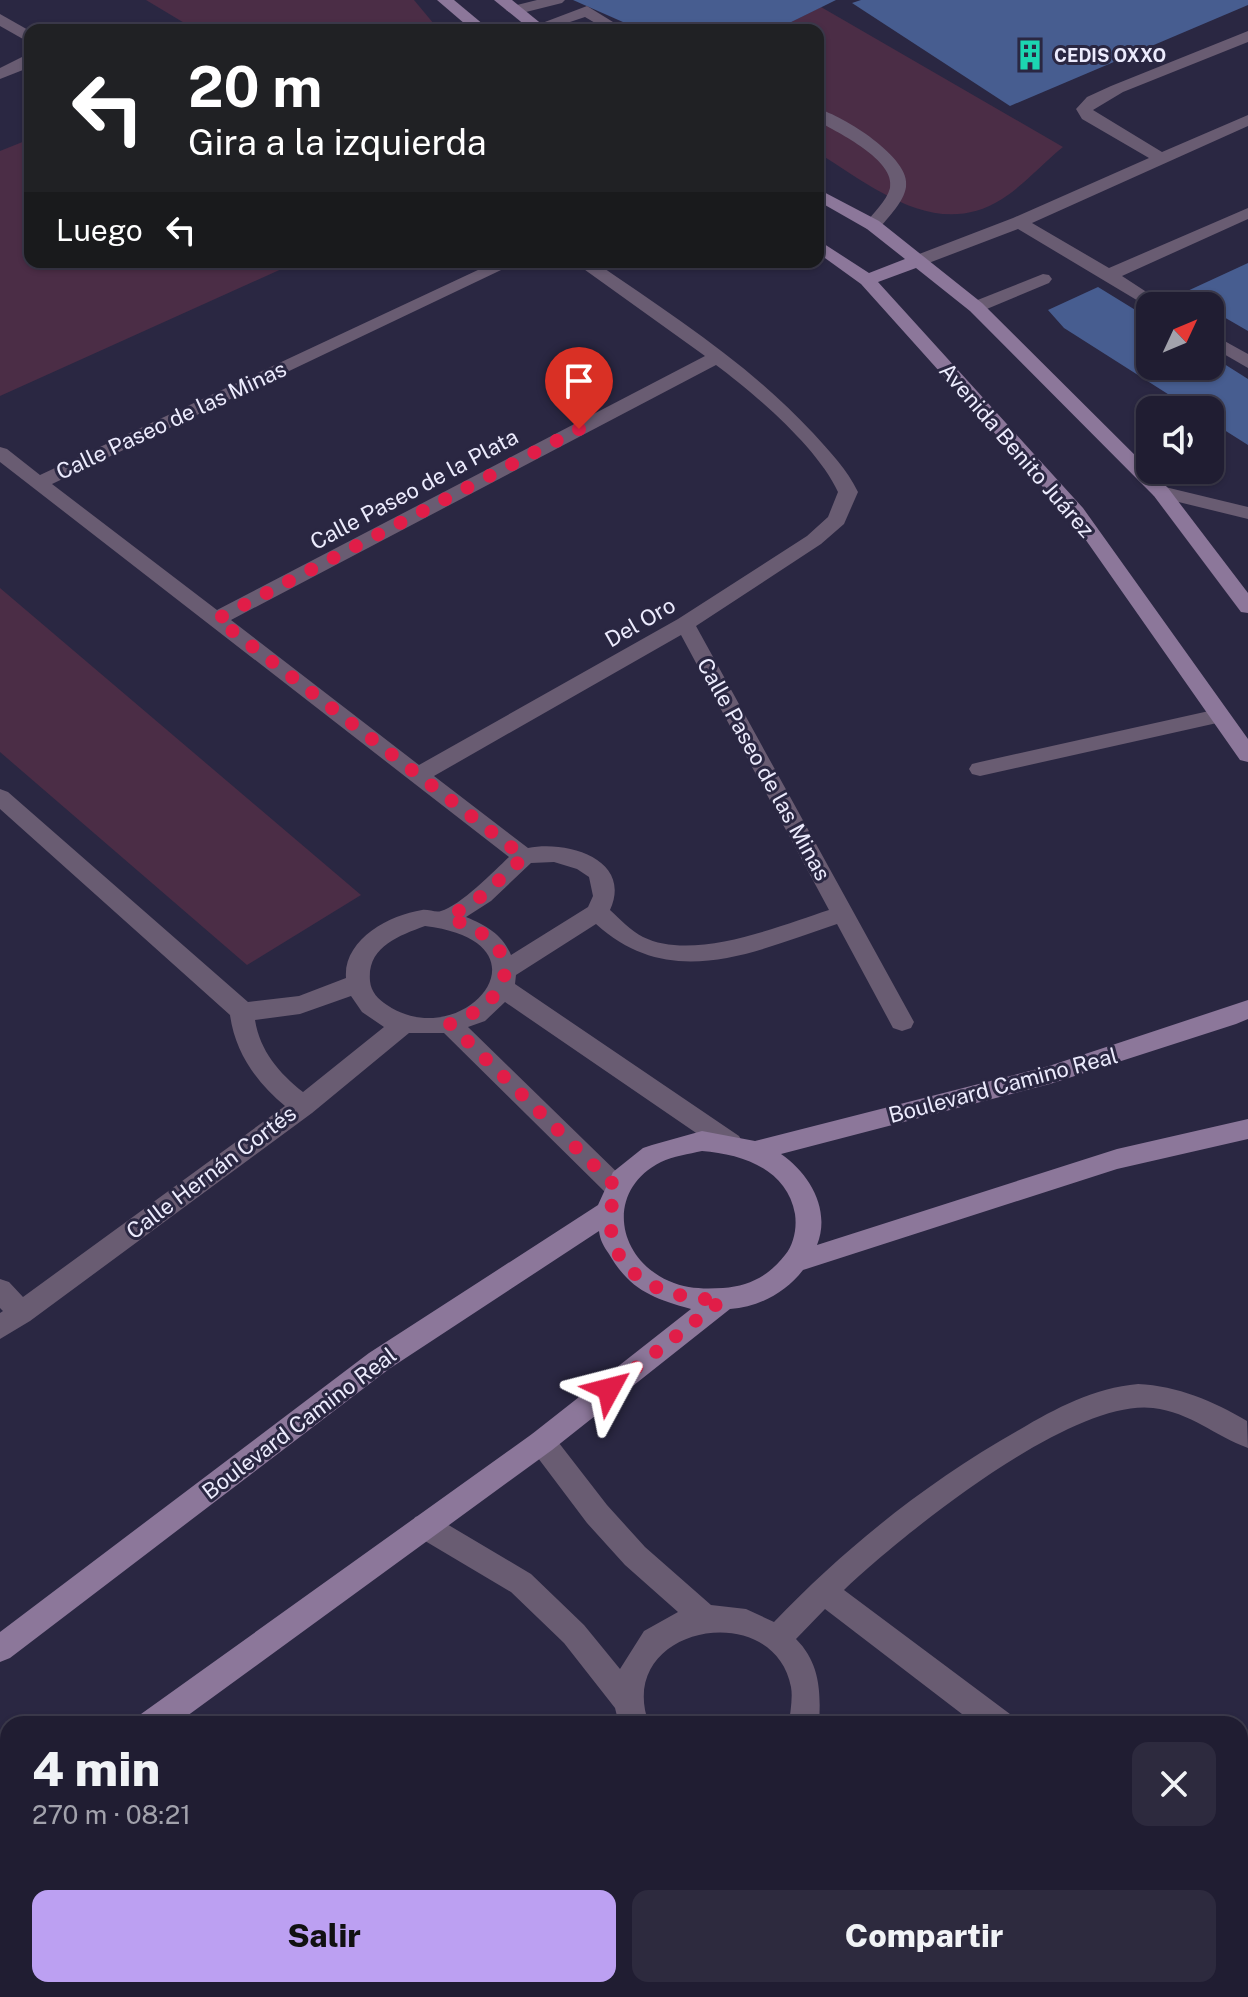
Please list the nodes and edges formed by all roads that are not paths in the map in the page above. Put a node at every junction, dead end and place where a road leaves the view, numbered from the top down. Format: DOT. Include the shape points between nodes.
graph roads {
  1 [pos="445,0"];
  2 [pos="557,0"];
  3 [pos="565,0"];
  4 [pos="508,5"];
  5 [pos="587,11"];
  6 [pos="0,19"];
  7 [pos="475,24"];
  8 [pos="533,24"];
  9 [pos="552,24"];
  10 [pos="608,24"];
  11 [pos="24,34"];
  12 [pos="1248,36"];
  13 [pos="24,63"];
  14 [pos="0,74"];
  15 [pos="824,118"];
  16 [pos="1248,120"];
  17 [pos="1162,159"];
  18 [pos="824,197"];
  19 [pos="1248,213"];
  20 [pos="1019,222"];
  21 [pos="873,225"];
  22 [pos="824,249"];
  23 [pos="920,260"];
  24 [pos="496,268"];
  25 [pos="592,268"];
  26 [pos="1109,275"];
  27 [pos="1043,279"];
  28 [pos="867,280"];
  29 [pos="1136,292"];
  30 [pos="976,307"];
  31 [pos="1224,347"];
  32 [pos="719,356"];
  33 [pos="1248,362"];
  34 [pos="0,453"];
  35 [pos="40,482"];
  36 [pos="1161,492"];
  37 [pos="1248,513"];
  38 [pos="1248,607"];
  39 [pos="217,619"];
  40 [pos="685,624"];
  41 [pos="1218,716"];
  42 [pos="1248,755"];
  43 [pos="980,769"];
  44 [pos="419,775"];
  45 [pos="0,797"];
  46 [pos="524,857"];
  47 [pos="597,912"];
  48 [pos="843,914"];
  49 [pos="448,918"];
  50 [pos="503,979"];
  51 [pos="356,984"];
  52 [pos="1248,1009"];
  53 [pos="242,1011"];
  54 [pos="902,1022"];
  55 [pos="404,1024"];
  56 [pos="450,1024"];
  57 [pos="303,1106"];
  58 [pos="1248,1129"];
  59 [pos="742,1147"];
  60 [pos="612,1200"];
  61 [pos="797,1262"];
  62 [pos="0,1290"];
  63 [pos="722,1300"];
  64 [pos="11,1320"];
  65 [pos="1248,1436"];
  66 [pos="542,1442"];
  67 [pos="425,1526"];
  68 [pos="822,1590"];
  69 [pos="704,1617"];
  70 [pos="778,1638"];
  71 [pos="0,1649"];
  72 [pos="631,1714"];
  73 [pos="163,1716"];
  74 [pos="806,1716"];
  75 [pos="988,1716"];
  1 -- 7 [label="street"];
  2 -- 4 [label="street"];
  3 -- 5 [label="street"];
  4 -- 8 [label="street"];
  5 -- 9 [label="street"];
  5 -- 10 [label="street"];
  6 -- 11 [label="street"];
  12 -- 17 [label="street" via="1117,89 1084,109"];
  13 -- 14 [label="street"];
  15 -- 21 [label="street" via="896,168 898,188"];
  16 -- 17 [label="street"];
  17 -- 20 [label="street"];
  18 -- 21 [label="street"];
  19 -- 26 [label="street"];
  20 -- 23 [label="street"];
  20 -- 26 [label="street"];
  21 -- 23 [label="street"];
  22 -- 28 [label="street, Avenida Benito Juárez"];
  23 -- 28 [label="street"];
  23 -- 30 [label="street"];
  24 -- 35 [label="street, Calle Paseo de las Minas"];
  25 -- 32 [label="street"];
  26 -- 29 [label="street"];
  27 -- 30 [label="street"];
  28 -- 41 [label="street, Avenida Benito Juárez" via="1076,512"];
  30 -- 36 [label="street"];
  31 -- 33 [label="street"];
  32 -- 39 [label="street, Calle Paseo de la Plata"];
  32 -- 40 [label="street, Del Oro" via="785,413 842,478 848,492 837,520 814,540"];
  34 -- 35 [label="street"];
  35 -- 39 [label="street, Calle Paseo de las Minas"];
  36 -- 37 [label="street"];
  36 -- 38 [label="street"];
  39 -- 44 [label="street, Calle Paseo de las Minas"];
  40 -- 44 [label="street, Del Oro"];
  40 -- 48 [label="street, Calle Paseo de las Minas"];
  41 -- 42 [label="street, Avenida Benito Juárez"];
  41 -- 43 [label="street"];
  44 -- 46 [label="street, Calle Paseo de las Minas"];
  45 -- 53 [label="street"];
  46 -- 47 [label="street" via="556,853 590,866 604,890"];
  46 -- 49 [label="street"];
  47 -- 48 [label="street" via="635,943 697,953"];
  47 -- 50 [label="street"];
  48 -- 54 [label="street, Calle Paseo de las Minas"];
  49 -- 50 [label="street" via="489,937 501,952"];
  49 -- 51 [label="street" via="400,923 379,934 363,949"];
  50 -- 56 [label="street" via="490,1003"];
  50 -- 59 [label="street"];
  51 -- 53 [label="street" via="297,1008"];
  51 -- 55 [label="street" via="381,1015"];
  52 -- 59 [label="street, Boulevard Camino Real" via="1050,1075"];
  53 -- 57 [label="street, Calle Hernán Cortés" via="243,1029 262,1069"];
  55 -- 56 [label="street"];
  55 -- 57 [label="street"];
  56 -- 60 [label="street"];
  57 -- 64 [label="street, Calle Hernán Cortés"];
  58 -- 61 [label="street" via="1117,1159"];
  59 -- 60 [label="street" via="689,1143 651,1154 630,1169"];
  59 -- 61 [label="street" via="777,1164 806,1200 807,1242"];
  60 -- 63 [label="street" via="610,1235 638,1277 691,1300"];
  60 -- 71 [label="street, Boulevard Camino Real" via="379,1361"];
  61 -- 63 [label="street" via="765,1289"];
  62 -- 64 [label="street"];
  63 -- 66 [label="street"];
  65 -- 68 [label="street" via="1189,1405 1152,1396 1111,1399 982,1462 899,1521"];
  66 -- 67 [label="street"];
  66 -- 69 [label="street" via="635,1556"];
  67 -- 72 [label="street" via="521,1583 574,1634"];
  67 -- 73 [label="street"];
  68 -- 70 [label="street"];
  68 -- 75 [label="street"];
  69 -- 70 [label="street" via="730,1617"];
  69 -- 72 [label="street" via="657,1636 640,1656 630,1679"];
  70 -- 74 [label="street" via="806,1682"];
}
